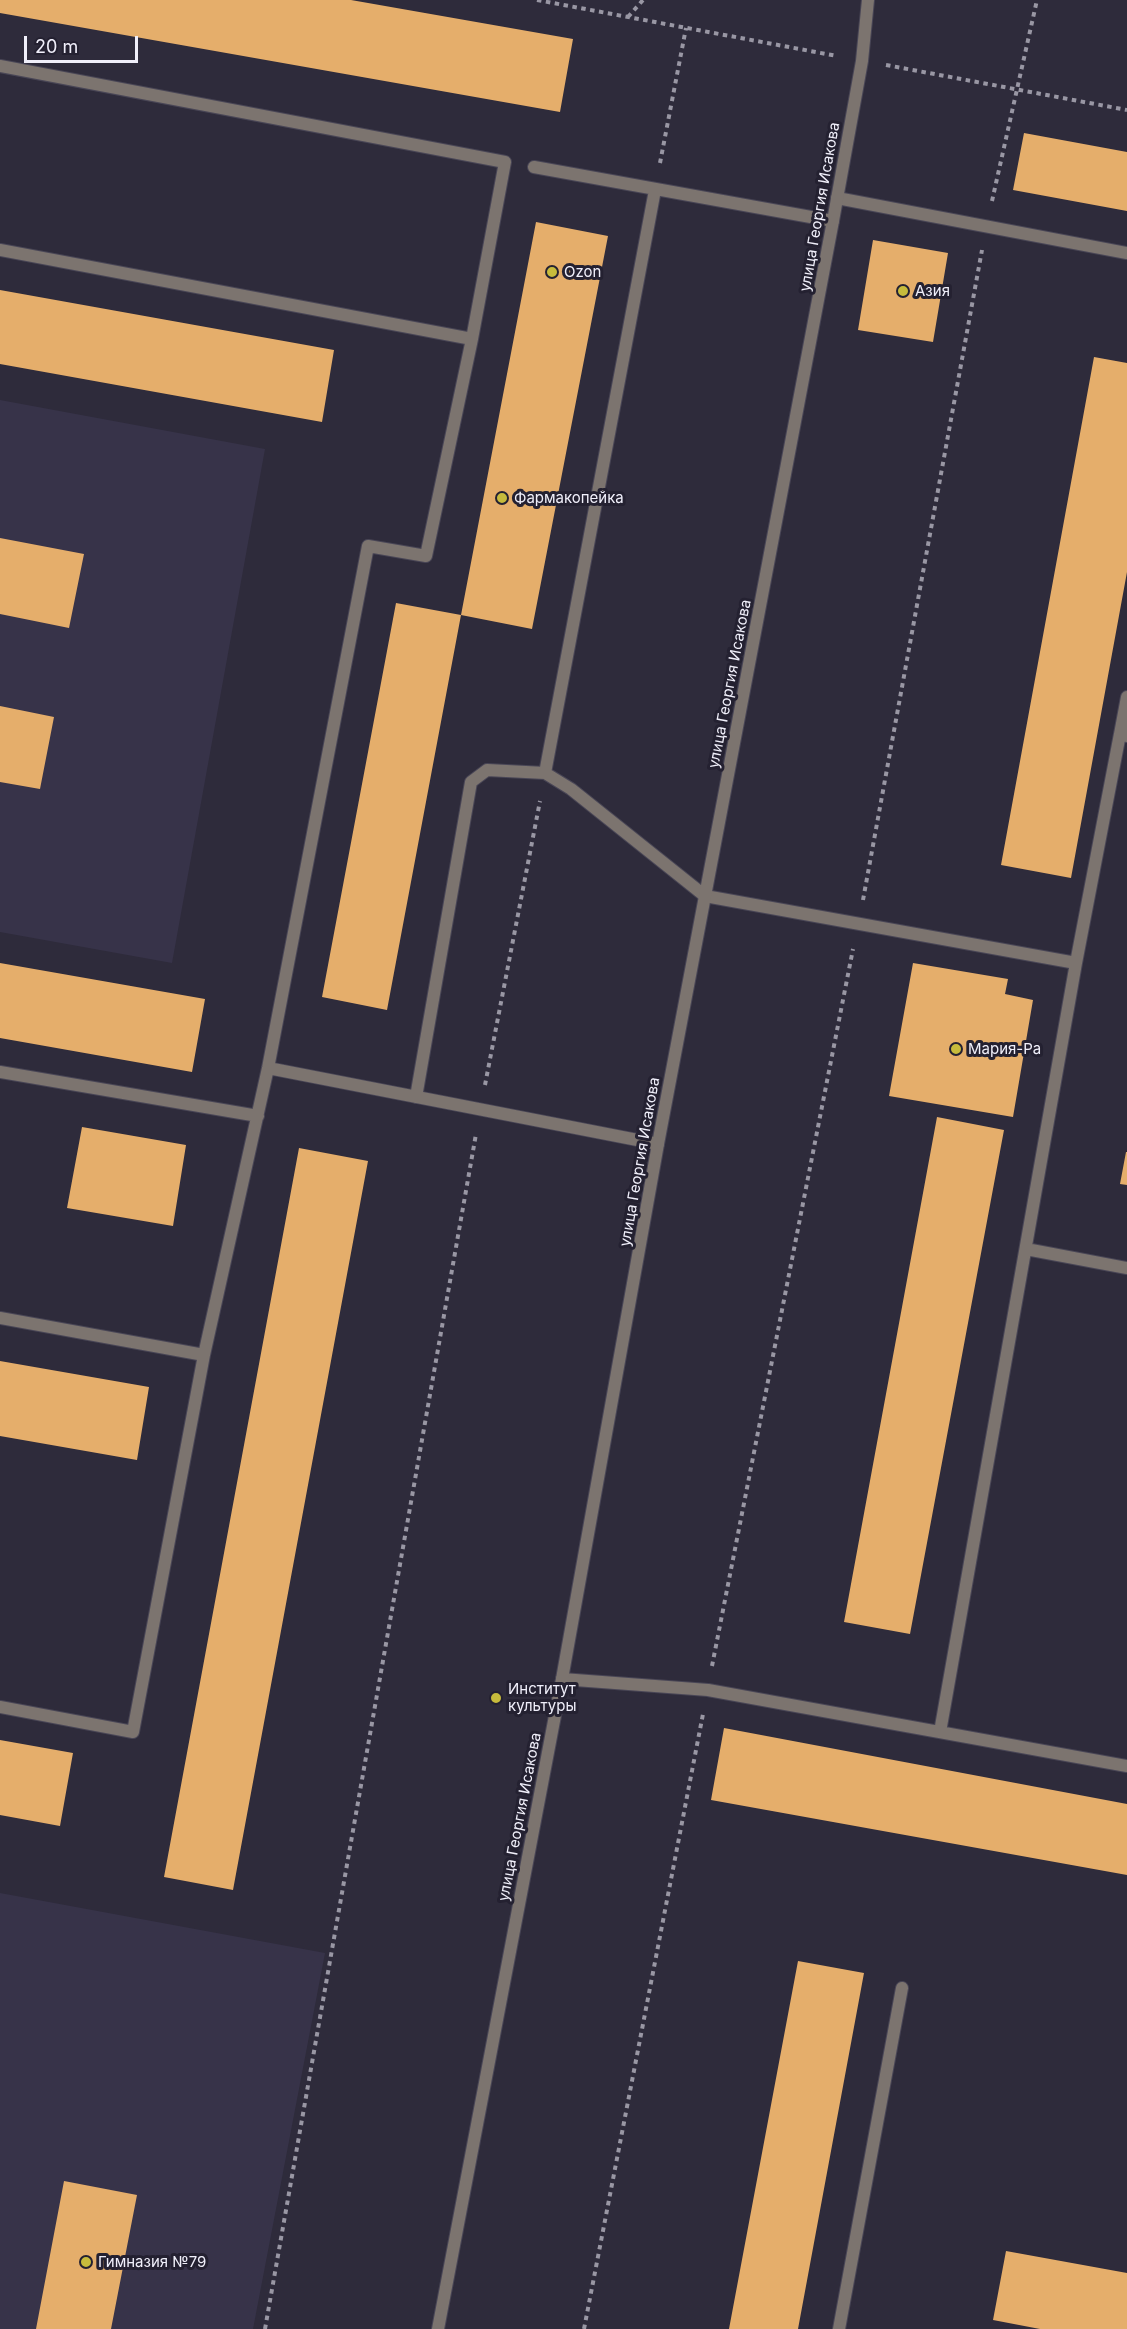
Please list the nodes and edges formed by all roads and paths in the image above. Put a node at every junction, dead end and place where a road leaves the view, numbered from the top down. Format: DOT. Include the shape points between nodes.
graph roads {
  1 [pos="537,0"];
  2 [pos="643,0"];
  3 [pos="868,0"];
  4 [pos="1037,0"];
  5 [pos="628,17"];
  6 [pos="686,28"];
  7 [pos="862,61"];
  8 [pos="0,66"];
  9 [pos="1018,90"];
  10 [pos="1127,110"];
  11 [pos="534,168"];
  12 [pos="655,190"];
  13 [pos="837,198"];
  14 [pos="833,221"];
  15 [pos="986,226"];
  16 [pos="0,250"];
  17 [pos="1127,253"];
  18 [pos="472,339"];
  19 [pos="1127,697"];
  20 [pos="1124,735"];
  21 [pos="545,773"];
  22 [pos="705,896"];
  23 [pos="858,923"];
  24 [pos="1076,963"];
  25 [pos="268,1068"];
  26 [pos="0,1072"];
  27 [pos="416,1097"];
  28 [pos="481,1109"];
  29 [pos="258,1116"];
  30 [pos="658,1144"];
  31 [pos="1026,1249"];
  32 [pos="1127,1268"];
  33 [pos="0,1318"];
  34 [pos="204,1355"];
  35 [pos="562,1679"];
  36 [pos="708,1690"];
  37 [pos="0,1707"];
  38 [pos="940,1732"];
  39 [pos="1127,1766"];
  40 [pos="902,1988"];
  41 [pos="265,2329"];
  42 [pos="438,2329"];
  43 [pos="584,2329"];
  44 [pos="839,2329"];
  1 -- 5 [label="path"];
  2 -- 5 [label="path"];
  3 -- 7 [label="street, улица Георгия Исакова"];
  4 -- 9 [label="path"];
  5 -- 6 [label="path"];
  6 -- 7 [label="path"];
  6 -- 12 [label="path"];
  7 -- 9 [label="path"];
  7 -- 13 [label="street, улица Георгия Исакова"];
  8 -- 18 [label="street" via="505,162"];
  9 -- 10 [label="path"];
  9 -- 15 [label="path"];
  11 -- 12 [label="street"];
  12 -- 14 [label="street"];
  12 -- 21 [label="street"];
  13 -- 14 [label="street, улица Георгия Исакова"];
  13 -- 15 [label="street"];
  14 -- 22 [label="street, улица Георгия Исакова"];
  15 -- 17 [label="street"];
  15 -- 23 [label="path"];
  16 -- 18 [label="street"];
  18 -- 25 [label="street" via="426,556 368,546"];
  19 -- 20 [label="street"];
  20 -- 24 [label="street"];
  21 -- 22 [label="street" via="571,789"];
  21 -- 27 [label="street" via="487,770 471,782"];
  21 -- 28 [label="path"];
  22 -- 23 [label="street"];
  22 -- 30 [label="street, улица Георгия Исакова"];
  23 -- 24 [label="street"];
  23 -- 36 [label="path"];
  24 -- 31 [label="street"];
  25 -- 27 [label="street"];
  25 -- 29 [label="street"];
  26 -- 29 [label="street"];
  27 -- 28 [label="street"];
  28 -- 30 [label="street"];
  28 -- 41 [label="path"];
  29 -- 34 [label="street"];
  30 -- 35 [label="street, улица Георгия Исакова"];
  31 -- 32 [label="street"];
  31 -- 38 [label="street"];
  33 -- 34 [label="street"];
  34 -- 37 [label="street" via="134,1732"];
  35 -- 36 [label="street"];
  35 -- 42 [label="street, улица Георгия Исакова"];
  36 -- 38 [label="street"];
  36 -- 43 [label="path"];
  38 -- 39 [label="street"];
  40 -- 44 [label="street"];
}
